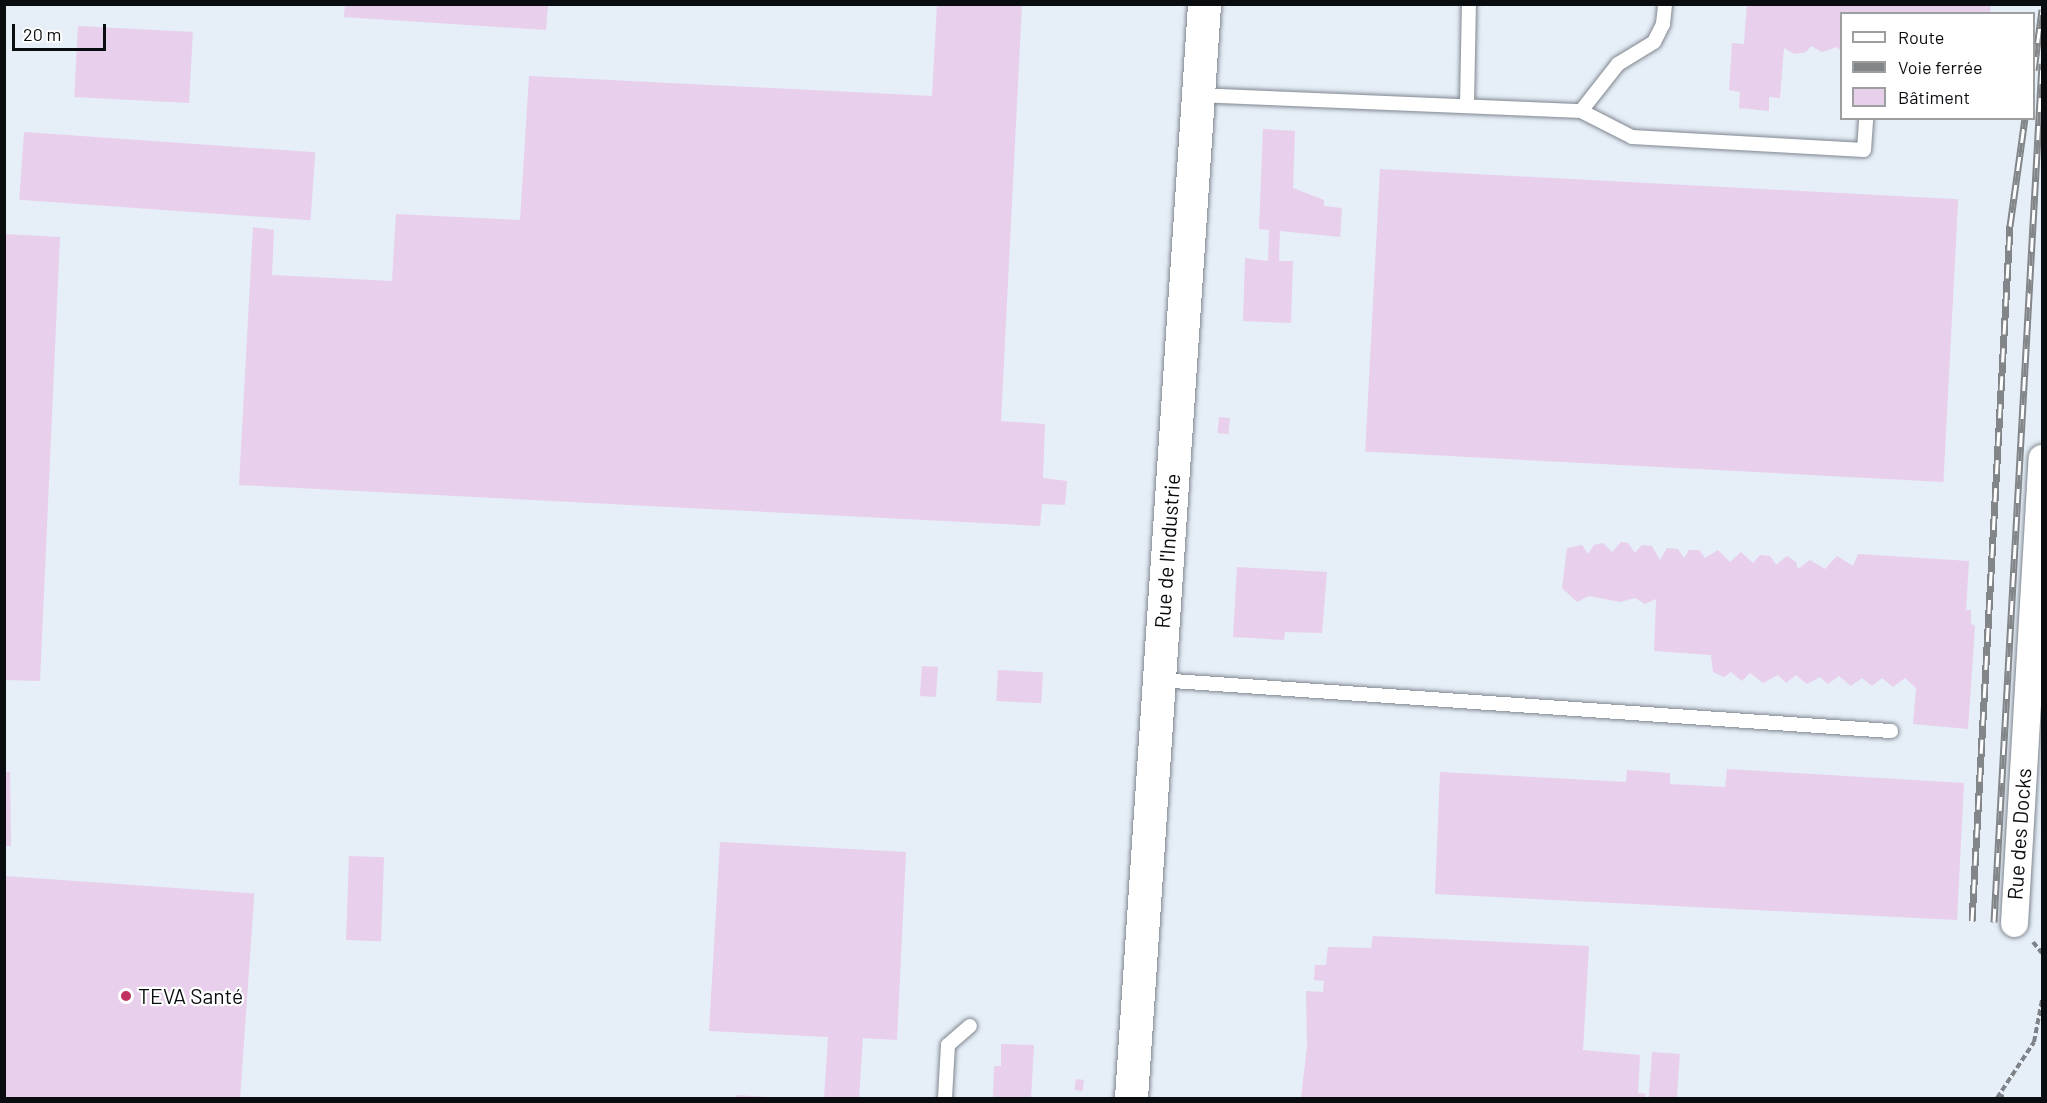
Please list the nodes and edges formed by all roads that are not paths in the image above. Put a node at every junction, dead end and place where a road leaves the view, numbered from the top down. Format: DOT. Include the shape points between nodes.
graph roads {
  1 [pos="1469,4"];
  2 [pos="1665,4"];
  3 [pos="1201,11"];
  4 [pos="1197,95"];
  5 [pos="1467,105"];
  6 [pos="1581,111"];
  7 [pos="1866,120"];
  8 [pos="2043,458"];
  9 [pos="1159,680"];
  10 [pos="1891,731"];
  11 [pos="2014,923"];
  12 [pos="970,1026"];
  13 [pos="945,1098"];
  14 [pos="1131,1098"];
  1 -- 5 [label="lane"];
  2 -- 6 [label="lane" via="1663,24 1654,42 1618,64"];
  3 -- 4 [label="main road, Rue de l'Industrie"];
  4 -- 5 [label="lane"];
  4 -- 9 [label="main road, Rue de l'Industrie"];
  5 -- 6 [label="lane"];
  6 -- 7 [label="lane" via="1632,138 1864,150"];
  8 -- 11 [label="street, Rue des Docks"];
  9 -- 10 [label="lane"];
  9 -- 14 [label="main road, Rue de l'Industrie"];
  12 -- 13 [label="lane" via="948,1045"];
}
